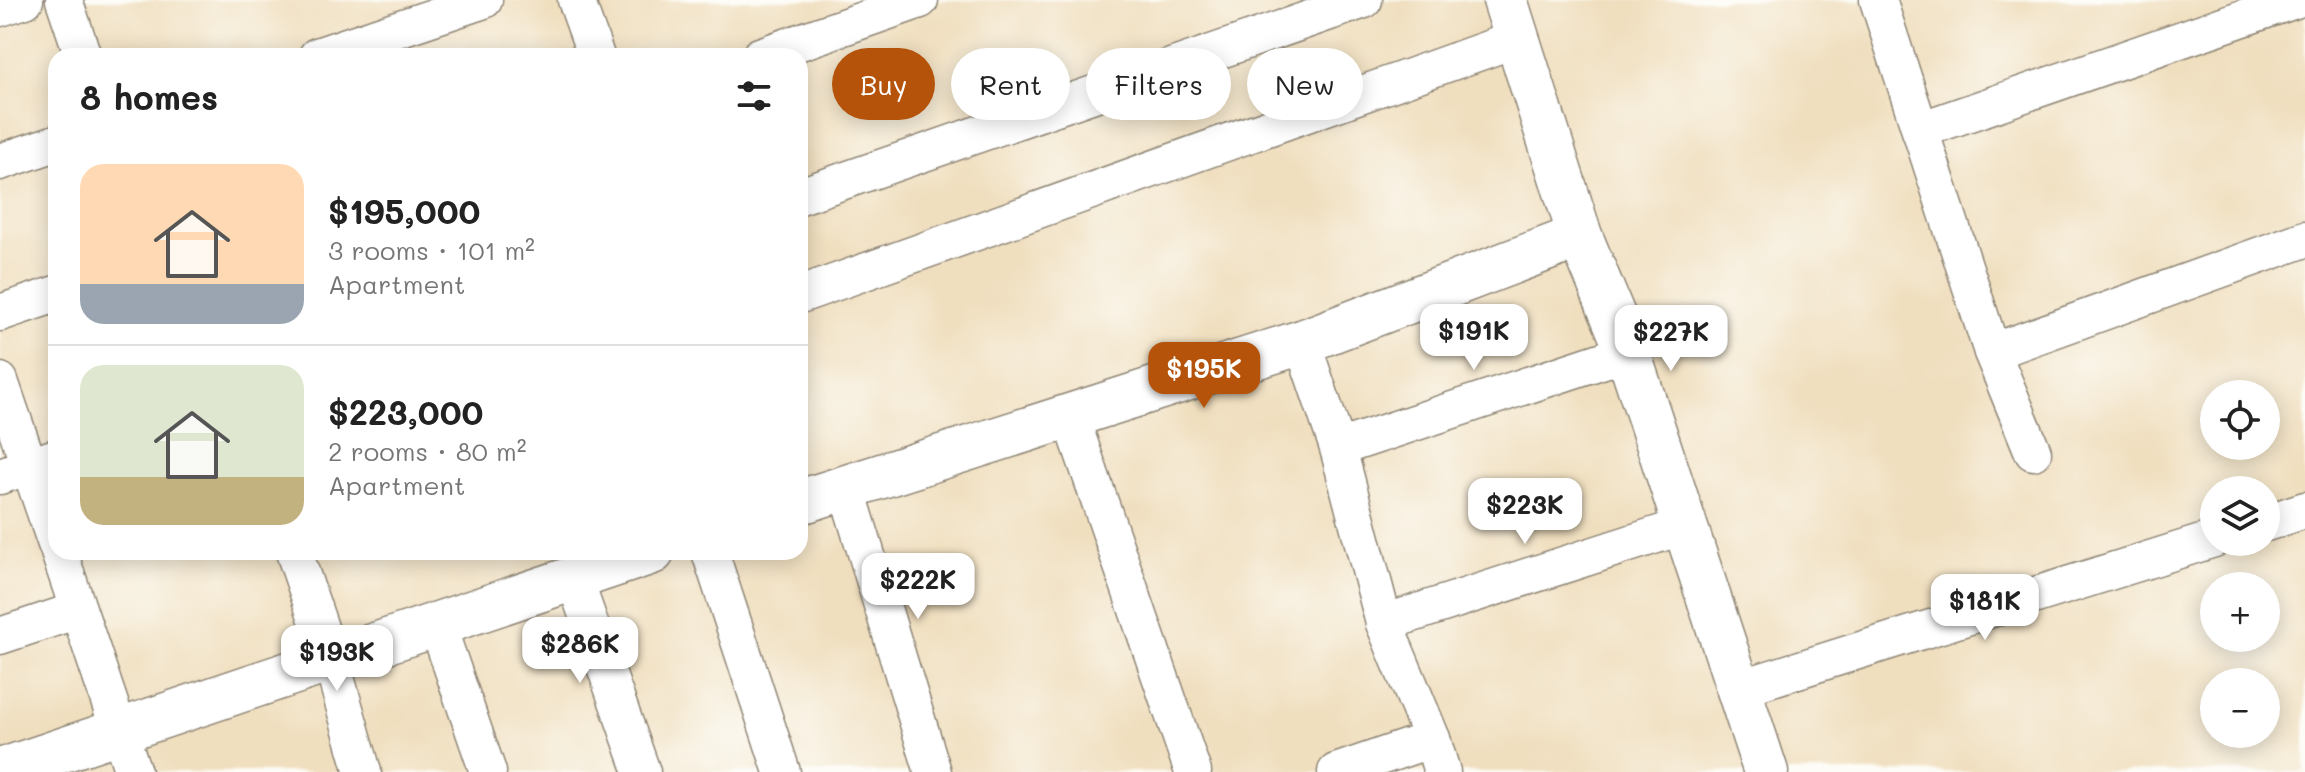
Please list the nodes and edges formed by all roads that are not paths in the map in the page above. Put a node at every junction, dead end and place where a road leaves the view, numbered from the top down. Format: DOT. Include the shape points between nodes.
graph roads {
  1 [pos="25,0"];
  2 [pos="64,0"];
  3 [pos="484,0"];
  4 [pos="576,0"];
  5 [pos="920,0"];
  6 [pos="1364,0"];
  7 [pos="1878,0"];
  8 [pos="2295,0"];
  9 [pos="0,8"];
  10 [pos="1512,19"];
  11 [pos="80,48"];
  12 [pos="341,48"];
  13 [pos="593,48"];
  14 [pos="783,48"];
  15 [pos="1920,130"];
  16 [pos="48,146"];
  17 [pos="0,162"];
  18 [pos="808,193"];
  19 [pos="1580,236"];
  20 [pos="2305,239"];
  21 [pos="808,292"];
  22 [pos="48,297"];
  23 [pos="0,313"];
  24 [pos="1302,342"];
  25 [pos="1628,352"];
  26 [pos="1992,352"];
  27 [pos="0,381"];
  28 [pos="1071,418"];
  29 [pos="1338,448"];
  30 [pos="2033,452"];
  31 [pos="29,466"];
  32 [pos="846,487"];
  33 [pos="808,499"];
  34 [pos="2305,510"];
  35 [pos="2280,518"];
  36 [pos="48,521"];
  37 [pos="1684,526"];
  38 [pos="2200,543"];
  39 [pos="62,560"];
  40 [pos="297,560"];
  41 [pos="617,560"];
  42 [pos="713,560"];
  43 [pos="591,566"];
  44 [pos="78,610"];
  45 [pos="1384,623"];
  46 [pos="437,624"];
  47 [pos="0,636"];
  48 [pos="331,660"];
  49 [pos="1737,689"];
  50 [pos="120,731"];
  51 [pos="1437,756"];
  52 [pos="0,771"];
  53 [pos="133,772"];
  54 [pos="363,772"];
  55 [pos="488,772"];
  56 [pos="642,772"];
  57 [pos="782,772"];
  58 [pos="933,772"];
  59 [pos="1193,772"];
  60 [pos="1336,772"];
  61 [pos="1766,772"];
  1 -- 9 [label="street"];
  2 -- 11 [label="street"];
  3 -- 12 [label="street"];
  4 -- 13 [label="street"];
  5 -- 14 [label="street"];
  6 -- 18 [label="street"];
  7 -- 15 [label="street"];
  8 -- 15 [label="street"];
  10 -- 19 [label="street"];
  10 -- 21 [label="street"];
  15 -- 26 [label="street"];
  16 -- 17 [label="street"];
  19 -- 24 [label="street"];
  19 -- 25 [label="street"];
  20 -- 26 [label="street"];
  22 -- 23 [label="street"];
  24 -- 28 [label="street"];
  24 -- 29 [label="street"];
  25 -- 29 [label="street"];
  25 -- 37 [label="street"];
  26 -- 30 [label="street"];
  27 -- 31 [label="street"];
  28 -- 32 [label="street"];
  28 -- 59 [label="street"];
  29 -- 45 [label="street"];
  31 -- 36 [label="street"];
  32 -- 33 [label="street"];
  32 -- 58 [label="street"];
  34 -- 35 [label="street"];
  37 -- 45 [label="street"];
  37 -- 49 [label="street"];
  38 -- 49 [label="street"];
  39 -- 44 [label="street"];
  40 -- 48 [label="street"];
  41 -- 43 [label="street"];
  42 -- 57 [label="street"];
  43 -- 46 [label="street"];
  43 -- 56 [label="street"];
  44 -- 47 [label="street"];
  44 -- 50 [label="street"];
  45 -- 51 [label="street"];
  46 -- 48 [label="street"];
  46 -- 55 [label="street"];
  48 -- 50 [label="street"];
  48 -- 54 [label="street"];
  49 -- 61 [label="street"];
  50 -- 52 [label="street"];
  50 -- 53 [label="street"];
  51 -- 60 [label="street"];
}
